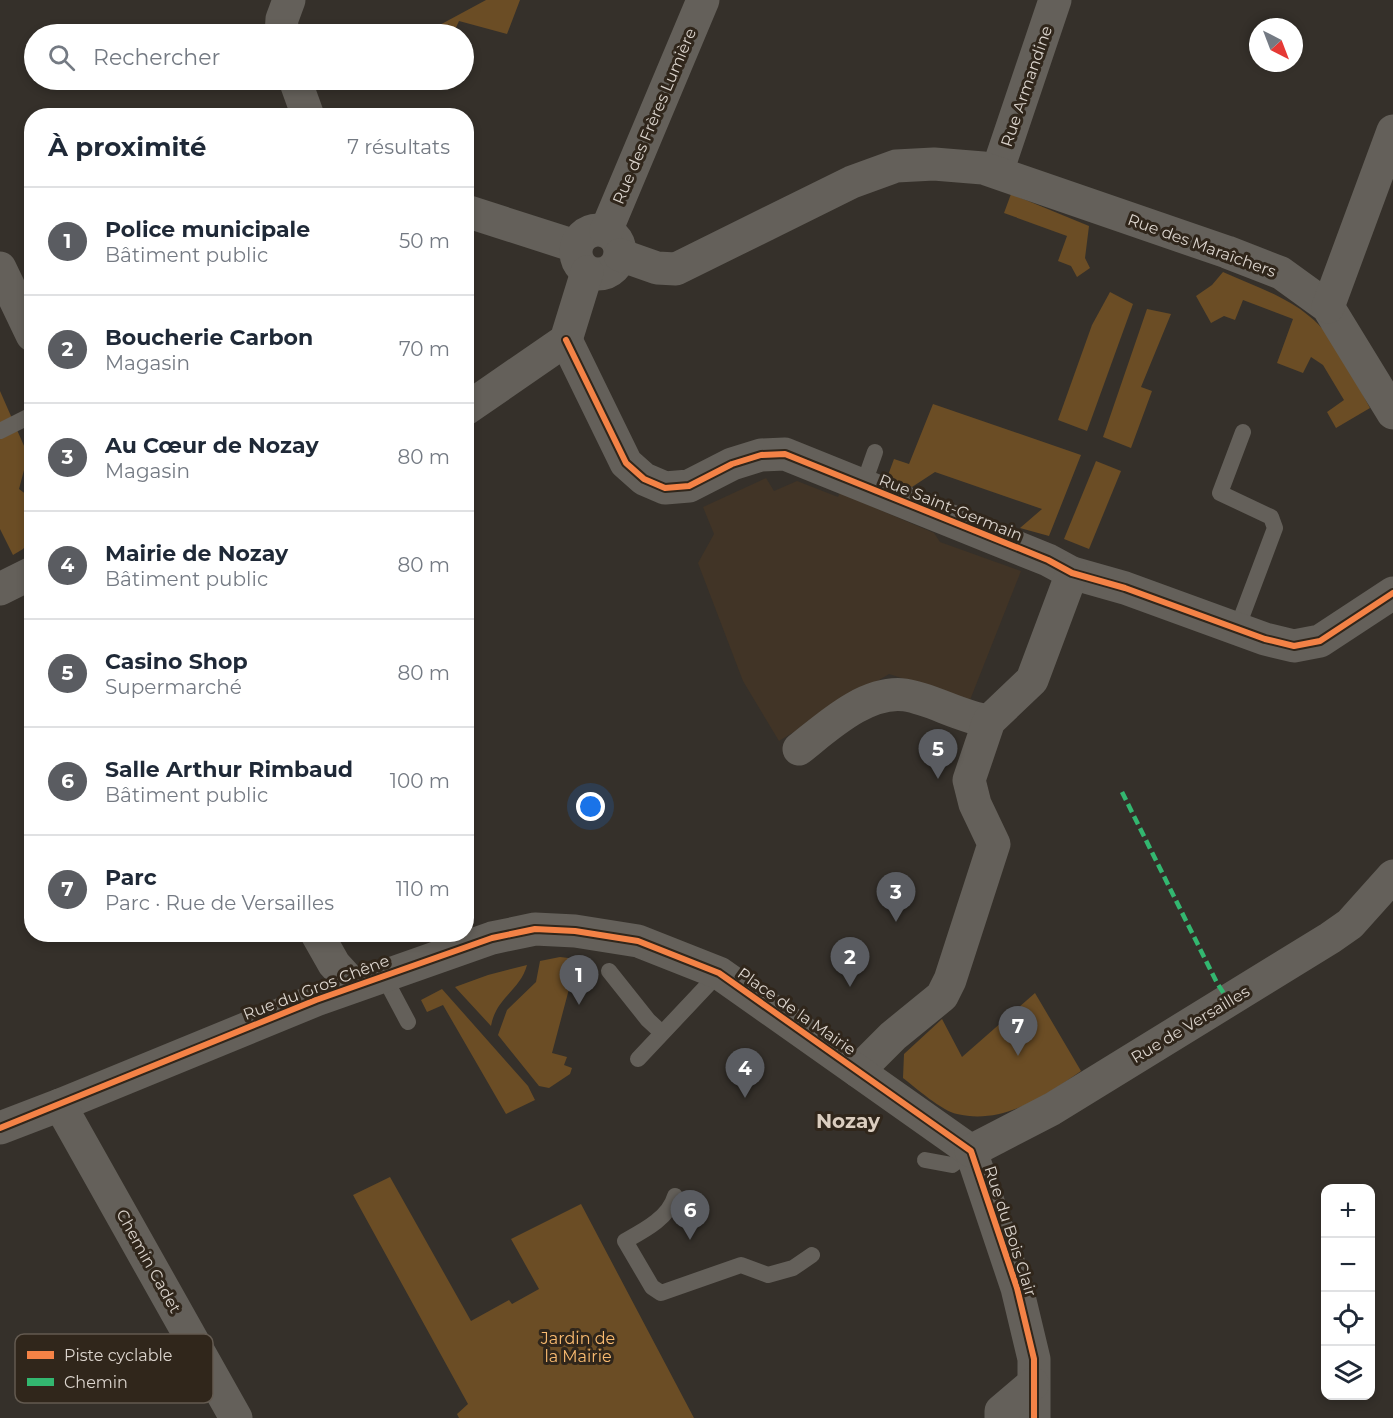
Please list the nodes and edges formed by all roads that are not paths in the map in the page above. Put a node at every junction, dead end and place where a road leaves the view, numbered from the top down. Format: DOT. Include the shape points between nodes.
graph roads {
  1 [pos="289,0"];
  2 [pos="703,0"];
  3 [pos="1055,0"];
  4 [pos="282,24"];
  5 [pos="299,90"];
  6 [pos="305,108"];
  7 [pos="1393,131"];
  8 [pos="986,176"];
  9 [pos="474,214"];
  10 [pos="613,243"];
  11 [pos="581,259"];
  12 [pos="0,268"];
  13 [pos="1328,307"];
  14 [pos="24,318"];
  15 [pos="566,340"];
  16 [pos="474,404"];
  17 [pos="1393,413"];
  18 [pos="24,419"];
  19 [pos="0,431"];
  20 [pos="1243,432"];
  21 [pos="875,452"];
  22 [pos="863,486"];
  23 [pos="1068,571"];
  24 [pos="24,577"];
  25 [pos="0,589"];
  26 [pos="1393,593"];
  27 [pos="1237,629"];
  28 [pos="989,721"];
  29 [pos="799,749"];
  30 [pos="1393,876"];
  31 [pos="322,942"];
  32 [pos="609,971"];
  33 [pos="719,973"];
  34 [pos="368,980"];
  35 [pos="408,1022"];
  36 [pos="662,1033"];
  37 [pos="638,1059"];
  38 [pos="858,1071"];
  39 [pos="60,1106"];
  40 [pos="0,1128"];
  41 [pos="971,1151"];
  42 [pos="925,1160"];
  43 [pos="675,1196"];
  44 [pos="812,1255"];
  45 [pos="189,1334"];
  46 [pos="213,1377"];
  47 [pos="1033,1384"];
  48 [pos="236,1418"];
  49 [pos="1000,1418"];
  50 [pos="1034,1418"];
  1 -- 4 [label="street"];
  2 -- 10 [label="street, Rue des Frères Lumière"];
  3 -- 8 [label="street, Rue Armandine"];
  5 -- 6 [label="street"];
  7 -- 13 [label="street"];
  8 -- 10 [label="street, Rue des Maraîchers" via="934,164 897,166 852,182 676,269 657,268"];
  8 -- 13 [label="street, Rue des Maraîchers" via="1227,252 1281,273"];
  9 -- 11 [label="street"];
  10 -- 11 [label="street" via="591,230 584,234"];
  11 -- 15 [label="street"];
  12 -- 14 [label="street"];
  13 -- 17 [label="street, Rue des Maraîchers"];
  15 -- 16 [label="street"];
  15 -- 22 [label="street, Rue Saint-Germain" via="626,464 644,479 665,488 689,486 732,464 761,455 785,454"];
  18 -- 19 [label="lane"];
  20 -- 27 [label="lane" via="1220,493 1270,517 1275,528"];
  21 -- 22 [label="lane"];
  22 -- 23 [label="street, Rue Saint-Germain"];
  23 -- 27 [label="street, Rue Saint-Germain"];
  23 -- 28 [label="street" via="1032,680"];
  24 -- 25 [label="street"];
  26 -- 27 [label="street, Rue Saint-Germain" via="1320,641 1294,646"];
  28 -- 29 [label="street" via="904,695 874,698"];
  28 -- 38 [label="street" via="969,780 975,804 994,844 950,980 942,996"];
  30 -- 41 [label="street, Rue de Versailles" via="1350,924 1330,938 1052,1109"];
  31 -- 34 [label="street" via="334,964"];
  32 -- 36 [label="lane"];
  33 -- 34 [label="street, Rue du Gros Chêne" via="638,941 535,929 492,938"];
  33 -- 36 [label="lane"];
  33 -- 38 [label="street, Place de la Mairie"];
  34 -- 35 [label="lane"];
  34 -- 39 [label="street, Rue du Gros Chêne"];
  36 -- 37 [label="lane"];
  38 -- 41 [label="street, Rue du Bois Clair"];
  39 -- 40 [label="street, Rue du Gros Chêne"];
  39 -- 45 [label="street, Chemin Cadet"];
  41 -- 42 [label="lane" via="952,1164"];
  41 -- 47 [label="street, Rue du Bois Clair" via="1017,1288 1034,1359"];
  43 -- 44 [label="lane" via="672,1207 625,1241 652,1287 661,1293 741,1265 768,1275 793,1268"];
  46 -- 48 [label="street, Chemin Cadet"];
  47 -- 49 [label="street" via="1001,1411"];
  47 -- 50 [label="street, Rue du Bois Clair"];
}
